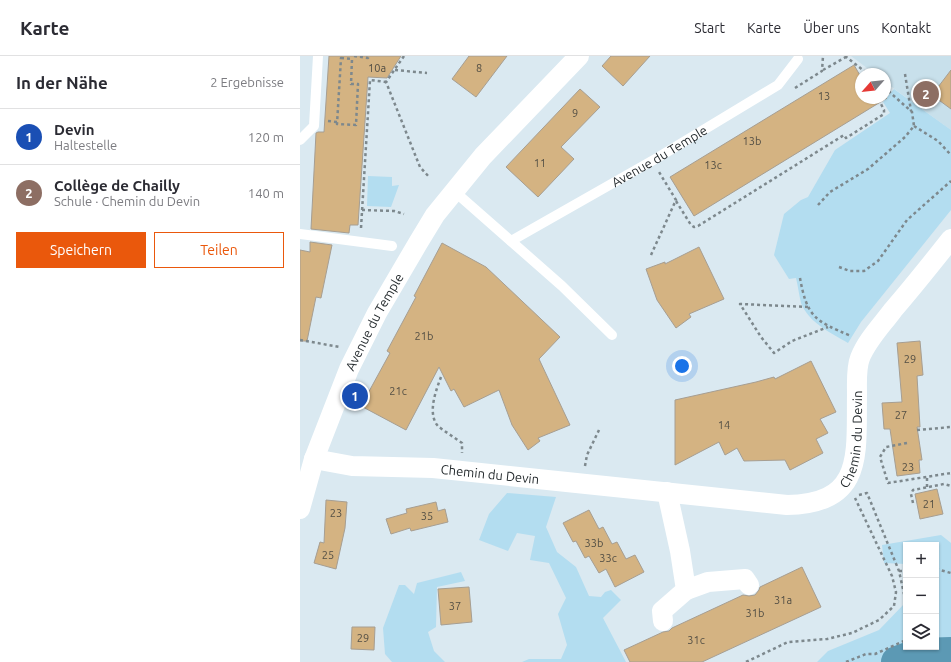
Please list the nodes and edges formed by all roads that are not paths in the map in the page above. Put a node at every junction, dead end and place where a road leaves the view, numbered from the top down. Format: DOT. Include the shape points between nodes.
graph roads {
  1 [pos="318,56"];
  2 [pos="579,56"];
  3 [pos="798,59"];
  4 [pos="300,140"];
  5 [pos="454,191"];
  6 [pos="300,234"];
  7 [pos="951,239"];
  8 [pos="510,241"];
  9 [pos="392,246"];
  10 [pos="612,335"];
  11 [pos="308,469"];
  12 [pos="667,492"];
  13 [pos="300,509"];
  14 [pos="680,552"];
  15 [pos="708,582"];
  16 [pos="749,585"];
  17 [pos="686,590"];
  18 [pos="663,621"];
  1 -- 4 [label="lane" via="314,126"];
  2 -- 5 [label="street, Avenue du Temple" via="483,156"];
  3 -- 8 [label="lane, Avenue du Temple" via="778,85 657,158"];
  5 -- 8 [label="lane"];
  5 -- 11 [label="street, Avenue du Temple" via="435,215 377,313 349,369"];
  6 -- 9 [label="lane"];
  7 -- 12 [label="street, Chemin du Devin" via="864,350 857,382 855,461 843,486 833,494 810,503 787,505"];
  8 -- 10 [label="lane" via="562,286"];
  11 -- 12 [label="street, Chemin du Devin" via="352,466 433,468"];
  11 -- 13 [label="street, Avenue du Temple"];
  12 -- 14 [label="street"];
  14 -- 15 [label="street"];
  14 -- 17 [label="street"];
  15 -- 16 [label="street" via="745,579"];
  15 -- 17 [label="street"];
  17 -- 18 [label="street" via="662,611"];
}
